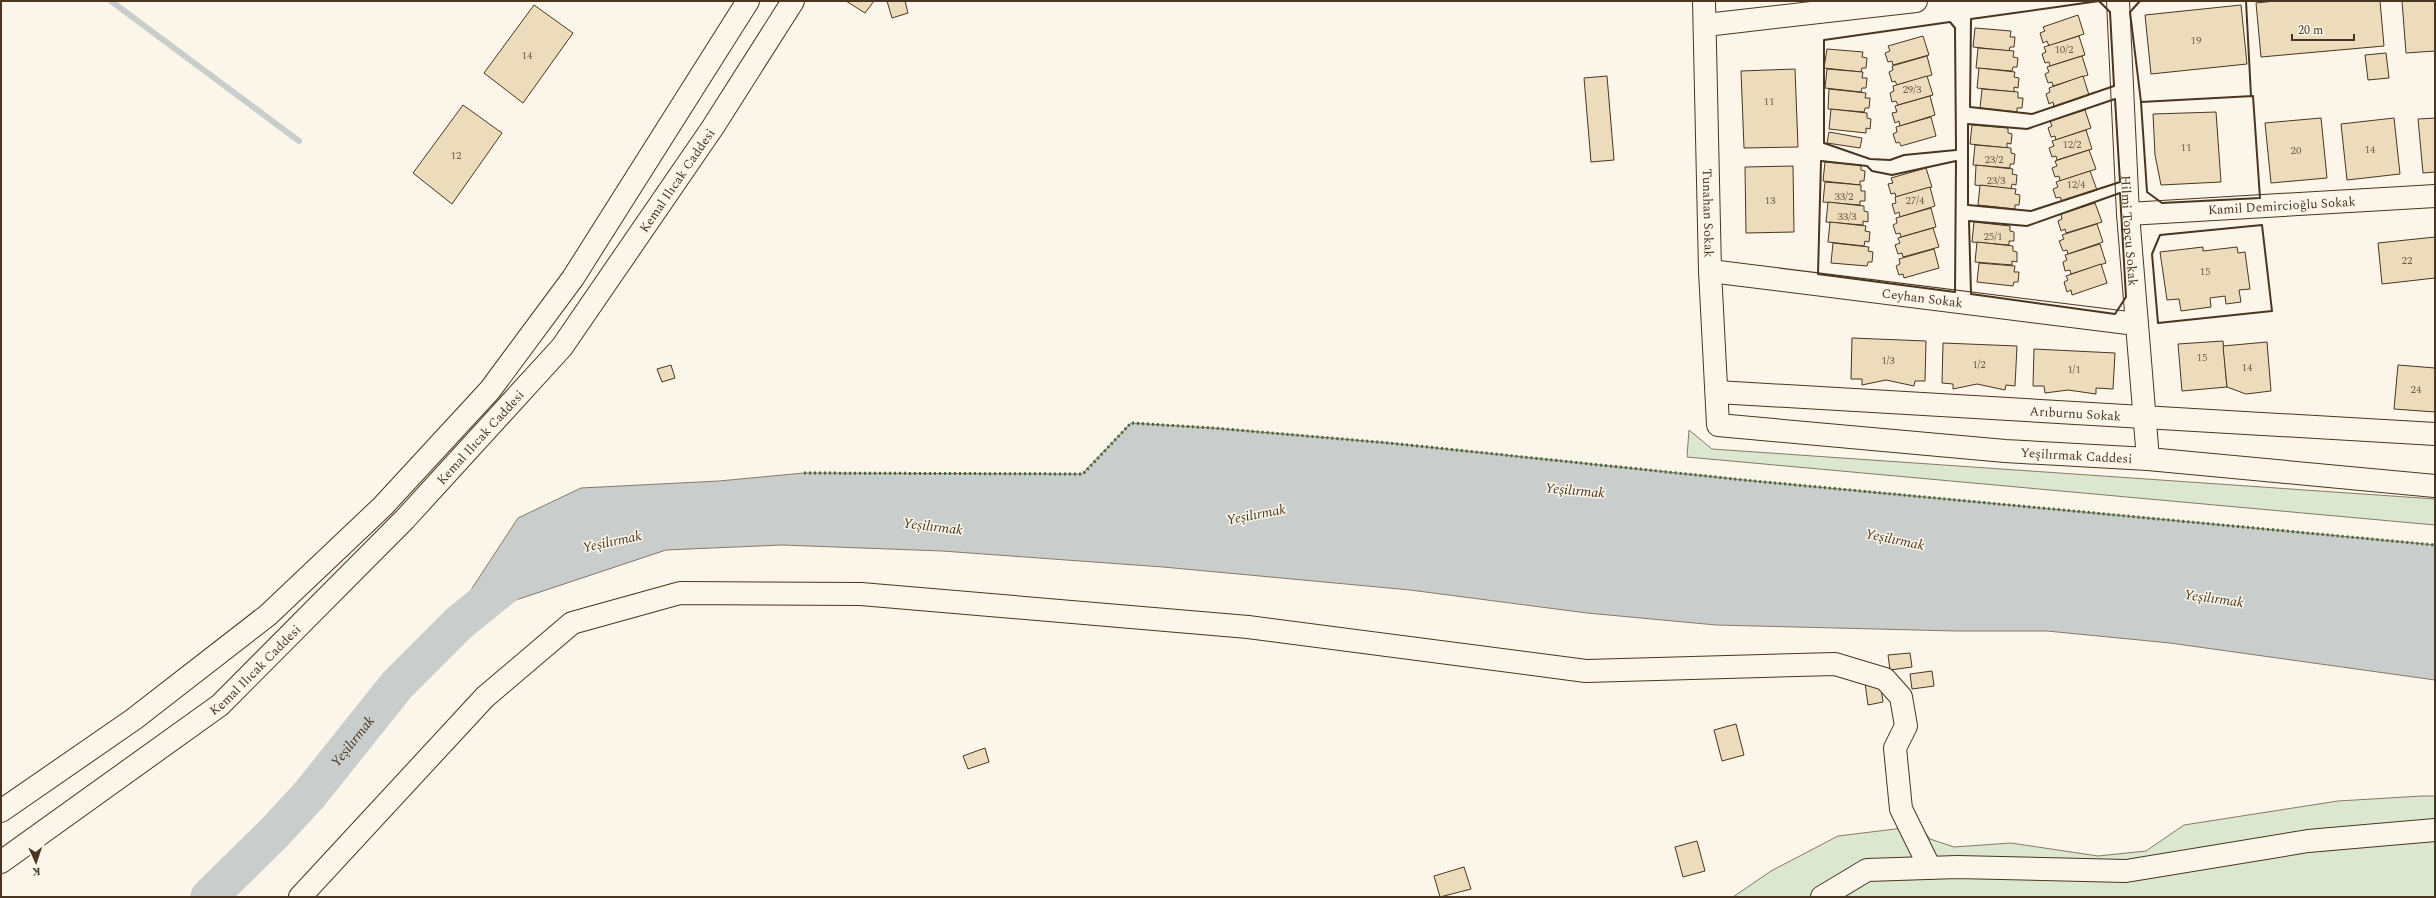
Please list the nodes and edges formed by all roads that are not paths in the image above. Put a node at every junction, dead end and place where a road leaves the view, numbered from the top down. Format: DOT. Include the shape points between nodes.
graph roads {
  1 [pos="748,1"];
  2 [pos="793,1"];
  3 [pos="1704,1"];
  4 [pos="1916,1"];
  5 [pos="2118,1"];
  6 [pos="1828,6"];
  7 [pos="1706,25"];
  8 [pos="2435,196"];
  9 [pos="2128,214"];
  10 [pos="1710,271"];
  11 [pos="2136,324"];
  12 [pos="1717,392"];
  13 [pos="2144,417"];
  14 [pos="1718,425"];
  15 [pos="2435,434"];
  16 [pos="2148,459"];
  17 [pos="2435,486"];
  18 [pos="1,810"];
  19 [pos="2435,830"];
  20 [pos="1,862"];
  21 [pos="1930,868"];
  22 [pos="300,897"];
  23 [pos="1822,897"];
  1 -- 18 [label="main road, Kemal Ilıcak Caddesi" via="573,278 490,390 383,506 268,615 134,719"];
  2 -- 20 [label="main road, Kemal Ilıcak Caddesi" via="713,127 562,347 405,519 220,705"];
  3 -- 7 [label="main road, Tunahan Sokak"];
  4 -- 6 [label="main road"];
  5 -- 9 [label="main road, Hilmi Topçu Sokak"];
  6 -- 7 [label="main road"];
  7 -- 10 [label="main road, Tunahan Sokak"];
  8 -- 9 [label="main road, Kamil Demircioğlu Sokak"];
  9 -- 11 [label="main road, Hilmi Topçu Sokak"];
  10 -- 11 [label="main road, Ceyhan Sokak"];
  10 -- 12 [label="main road, Tunahan Sokak"];
  11 -- 13 [label="main road, Hilmi Topçu Sokak"];
  12 -- 13 [label="main road, Arıburnu Sokak"];
  12 -- 14 [label="main road, Tunahan Sokak"];
  13 -- 15 [label="main road, Arıburnu Sokak"];
  13 -- 16 [label="main road, Hilmi Topçu Sokak"];
  14 -- 16 [label="main road, Yeşilırmak Caddesi" via="2005,451"];
  16 -- 17 [label="main road, Yeşilırmak Caddesi"];
  19 -- 21 [label="main road" via="2308,840 2126,871"];
  21 -- 22 [label="main road" via="1901,809 1895,748 1906,726 1901,697 1886,679 1835,664 1586,671 1240,626 861,594 680,593 572,623 485,697"];
  21 -- 23 [label="main road" via="1867,870"];
}
